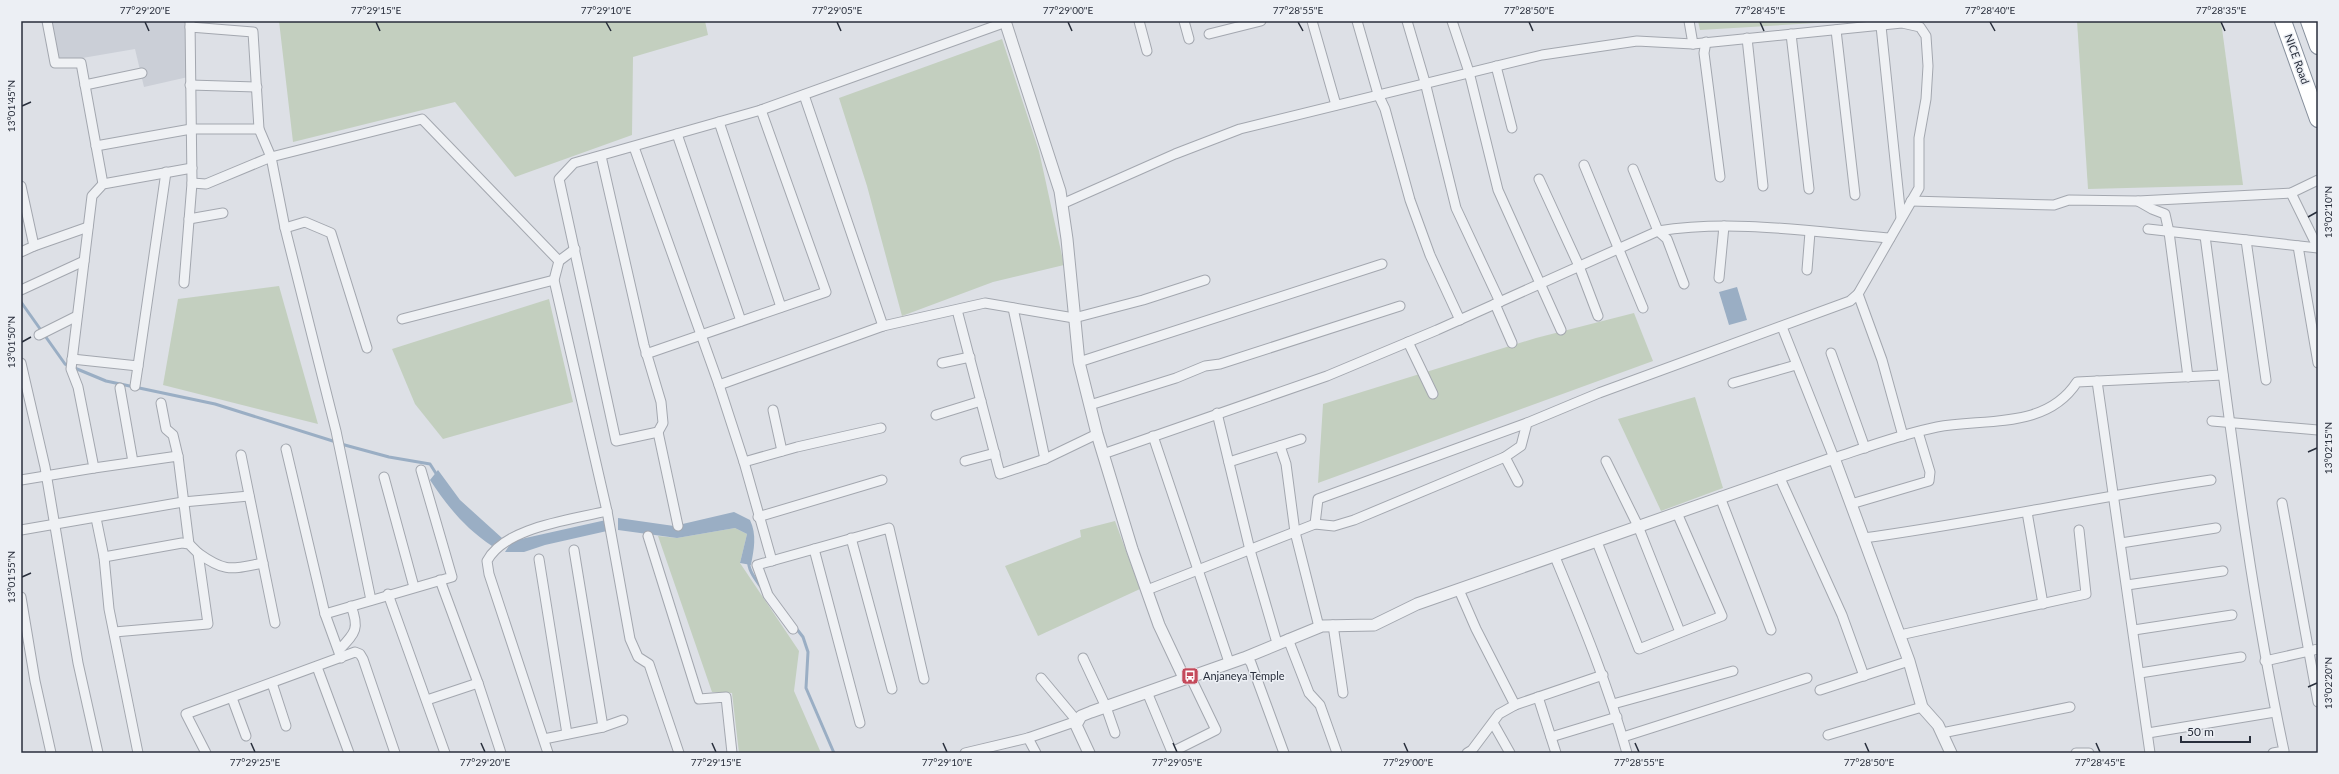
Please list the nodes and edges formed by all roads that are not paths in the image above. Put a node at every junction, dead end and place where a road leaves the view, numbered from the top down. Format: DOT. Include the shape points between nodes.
graph roads {
  1 [pos="47,21"];
  2 [pos="1138,21"];
  3 [pos="1184,21"];
  4 [pos="1261,21"];
  5 [pos="1312,21"];
  6 [pos="1357,21"];
  7 [pos="1407,21"];
  8 [pos="1452,21"];
  9 [pos="1689,21"];
  10 [pos="2283,21"];
  11 [pos="2309,21"];
  12 [pos="1006,22"];
  13 [pos="1902,22"];
  14 [pos="190,24"];
  15 [pos="1881,26"];
  16 [pos="1836,30"];
  17 [pos="1209,34"];
  18 [pos="1792,34"];
  19 [pos="1747,38"];
  20 [pos="1189,39"];
  21 [pos="1706,42"];
  22 [pos="1693,44"];
  23 [pos="2318,46"];
  24 [pos="1147,51"];
  25 [pos="1496,66"];
  26 [pos="1469,72"];
  27 [pos="142,73"];
  28 [pos="1425,82"];
  29 [pos="85,85"];
  30 [pos="190,85"];
  31 [pos="257,87"];
  32 [pos="1378,94"];
  33 [pos="804,95"];
  34 [pos="1336,105"];
  35 [pos="761,110"];
  36 [pos="2318,119"];
  37 [pos="719,122"];
  38 [pos="1512,128"];
  39 [pos="191,129"];
  40 [pos="259,129"];
  41 [pos="677,134"];
  42 [pos="96,146"];
  43 [pos="634,147"];
  44 [pos="601,156"];
  45 [pos="271,157"];
  46 [pos="1584,165"];
  47 [pos="192,168"];
  48 [pos="1633,169"];
  49 [pos="166,172"];
  50 [pos="1720,177"];
  51 [pos="1540,179"];
  52 [pos="2318,180"];
  53 [pos="192,182"];
  54 [pos="103,184"];
  55 [pos="21,186"];
  56 [pos="1763,186"];
  57 [pos="1809,190"];
  58 [pos="2291,193"];
  59 [pos="1855,195"];
  60 [pos="2138,200"];
  61 [pos="1911,201"];
  62 [pos="1062,204"];
  63 [pos="223,213"];
  64 [pos="1901,218"];
  65 [pos="189,220"];
  66 [pos="88,226"];
  67 [pos="1724,226"];
  68 [pos="286,228"];
  69 [pos="2148,229"];
  70 [pos="1658,231"];
  71 [pos="1810,232"];
  72 [pos="2169,232"];
  73 [pos="2205,236"];
  74 [pos="1890,238"];
  75 [pos="2246,240"];
  76 [pos="34,246"];
  77 [pos="2298,246"];
  78 [pos="2318,248"];
  79 [pos="575,249"];
  80 [pos="1617,249"];
  81 [pos="21,252"];
  82 [pos="84,260"];
  83 [pos="559,261"];
  84 [pos="1382,264"];
  85 [pos="1579,266"];
  86 [pos="1807,270"];
  87 [pos="1719,278"];
  88 [pos="554,280"];
  89 [pos="1205,280"];
  90 [pos="184,283"];
  91 [pos="1540,284"];
  92 [pos="1684,284"];
  93 [pos="21,290"];
  94 [pos="1858,294"];
  95 [pos="1497,303"];
  96 [pos="1400,306"];
  97 [pos="781,307"];
  98 [pos="1013,308"];
  99 [pos="1643,308"];
  100 [pos="957,310"];
  101 [pos="77,316"];
  102 [pos="1598,316"];
  103 [pos="1074,318"];
  104 [pos="402,319"];
  105 [pos="1460,320"];
  106 [pos="741,321"];
  107 [pos="883,326"];
  108 [pos="1782,327"];
  109 [pos="1560,330"];
  110 [pos="40,335"];
  111 [pos="700,335"];
  112 [pos="1408,342"];
  113 [pos="1512,343"];
  114 [pos="367,348"];
  115 [pos="1831,353"];
  116 [pos="646,354"];
  117 [pos="970,357"];
  118 [pos="72,359"];
  119 [pos="942,362"];
  120 [pos="1080,362"];
  121 [pos="2318,363"];
  122 [pos="21,364"];
  123 [pos="1796,365"];
  124 [pos="138,366"];
  125 [pos="2223,375"];
  126 [pos="2188,377"];
  127 [pos="2266,380"];
  128 [pos="2097,381"];
  129 [pos="1733,383"];
  130 [pos="719,385"];
  131 [pos="135,386"];
  132 [pos="120,388"];
  133 [pos="1433,394"];
  134 [pos="981,402"];
  135 [pos="161,403"];
  136 [pos="1090,405"];
  137 [pos="773,410"];
  138 [pos="1217,413"];
  139 [pos="936,415"];
  140 [pos="2212,421"];
  141 [pos="1527,423"];
  142 [pos="2230,423"];
  143 [pos="881,428"];
  144 [pos="2318,430"];
  145 [pos="658,432"];
  146 [pos="1918,432"];
  147 [pos="1097,434"];
  148 [pos="1153,436"];
  149 [pos="1903,436"];
  150 [pos="1302,439"];
  151 [pos="1280,446"];
  152 [pos="1865,448"];
  153 [pos="286,449"];
  154 [pos="782,451"];
  155 [pos="995,452"];
  156 [pos="1103,454"];
  157 [pos="241,455"];
  158 [pos="178,456"];
  159 [pos="1505,457"];
  160 [pos="1834,458"];
  161 [pos="1045,459"];
  162 [pos="965,461"];
  163 [pos="1606,461"];
  164 [pos="133,462"];
  165 [pos="744,462"];
  166 [pos="1229,462"];
  167 [pos="94,468"];
  168 [pos="421,470"];
  169 [pos="1779,476"];
  170 [pos="45,477"];
  171 [pos="384,477"];
  172 [pos="21,480"];
  173 [pos="882,480"];
  174 [pos="2211,480"];
  175 [pos="1518,482"];
  176 [pos="2114,494"];
  177 [pos="250,496"];
  178 [pos="1720,497"];
  179 [pos="183,502"];
  180 [pos="2282,503"];
  181 [pos="1851,504"];
  182 [pos="606,511"];
  183 [pos="1677,512"];
  184 [pos="2027,512"];
  185 [pos="758,517"];
  186 [pos="96,518"];
  187 [pos="1315,524"];
  188 [pos="55,525"];
  189 [pos="678,526"];
  190 [pos="1638,526"];
  191 [pos="2216,528"];
  192 [pos="21,530"];
  193 [pos="2079,530"];
  194 [pos="1295,532"];
  195 [pos="648,536"];
  196 [pos="851,538"];
  197 [pos="1864,538"];
  198 [pos="1597,542"];
  199 [pos="2121,543"];
  200 [pos="189,544"];
  201 [pos="814,549"];
  202 [pos="574,550"];
  203 [pos="1250,550"];
  204 [pos="198,553"];
  205 [pos="104,557"];
  206 [pos="1555,557"];
  207 [pos="539,559"];
  208 [pos="772,561"];
  209 [pos="263,563"];
  210 [pos="1199,571"];
  211 [pos="2223,571"];
  212 [pos="440,580"];
  213 [pos="2127,585"];
  214 [pos="414,587"];
  215 [pos="1147,590"];
  216 [pos="1459,590"];
  217 [pos="388,594"];
  218 [pos="21,597"];
  219 [pos="371,600"];
  220 [pos="2043,604"];
  221 [pos="351,606"];
  222 [pos="325,614"];
  223 [pos="2232,615"];
  224 [pos="275,623"];
  225 [pos="1333,625"];
  226 [pos="1319,627"];
  227 [pos="793,629"];
  228 [pos="1771,630"];
  229 [pos="2134,630"];
  230 [pos="114,632"];
  231 [pos="1680,632"];
  232 [pos="1900,636"];
  233 [pos="1288,639"];
  234 [pos="1277,643"];
  235 [pos="2318,649"];
  236 [pos="2307,651"];
  237 [pos="340,654"];
  238 [pos="2242,657"];
  239 [pos="1083,658"];
  240 [pos="1244,658"];
  241 [pos="1909,661"];
  242 [pos="2265,661"];
  243 [pos="1229,662"];
  244 [pos="317,667"];
  245 [pos="1733,671"];
  246 [pos="2140,673"];
  247 [pos="1603,675"];
  248 [pos="1864,676"];
  249 [pos="1187,677"];
  250 [pos="1041,678"];
  251 [pos="1807,678"];
  252 [pos="924,679"];
  253 [pos="272,683"];
  254 [pos="478,683"];
  255 [pos="892,689"];
  256 [pos="1820,690"];
  257 [pos="1147,692"];
  258 [pos="1343,693"];
  259 [pos="232,698"];
  260 [pos="1538,698"];
  261 [pos="427,700"];
  262 [pos="2318,702"];
  263 [pos="1613,704"];
  264 [pos="1515,705"];
  265 [pos="1106,707"];
  266 [pos="1922,707"];
  267 [pos="2070,707"];
  268 [pos="2275,712"];
  269 [pos="1617,718"];
  270 [pos="623,720"];
  271 [pos="1077,721"];
  272 [pos="860,723"];
  273 [pos="1493,723"];
  274 [pos="286,726"];
  275 [pos="603,727"];
  276 [pos="1115,733"];
  277 [pos="2148,733"];
  278 [pos="567,734"];
  279 [pos="1942,734"];
  280 [pos="1828,735"];
  281 [pos="246,736"];
  282 [pos="1551,737"];
  283 [pos="1623,737"];
  284 [pos="1028,738"];
  285 [pos="544,740"];
  286 [pos="2284,752"];
  287 [pos="51,753"];
  288 [pos="98,753"];
  289 [pos="138,753"];
  290 [pos="206,753"];
  291 [pos="349,753"];
  292 [pos="395,753"];
  293 [pos="445,753"];
  294 [pos="501,753"];
  295 [pos="548,753"];
  296 [pos="679,753"];
  297 [pos="732,753"];
  298 [pos="965,753"];
  299 [pos="1036,753"];
  300 [pos="1089,753"];
  301 [pos="1284,753"];
  302 [pos="1338,753"];
  303 [pos="1467,753"];
  304 [pos="1510,753"];
  305 [pos="1556,753"];
  306 [pos="1627,753"];
  307 [pos="1951,753"];
  308 [pos="2076,753"];
  309 [pos="2089,753"];
  310 [pos="2150,753"];
  311 [pos="2274,753"];
  1 -- 29 [label="street" via="55,63 81,63"];
  2 -- 24 [label="street"];
  3 -- 20 [label="street"];
  4 -- 17 [label="street"];
  5 -- 34 [label="street"];
  6 -- 32 [label="street"];
  7 -- 28 [label="street"];
  8 -- 26 [label="street"];
  9 -- 22 [label="street"];
  10 -- 36 [label="highway, NICE Road"];
  11 -- 23 [label="highway"];
  12 -- 33 [label="street"];
  12 -- 62 [label="street" via="1045,139"];
  13 -- 15 [label="street"];
  13 -- 61 [label="street" via="1920,27 1926,36 1928,66 1926,100 1918,138 1919,188"];
  14 -- 30 [label="street"];
  14 -- 31 [label="street" via="253,32"];
  15 -- 16 [label="street"];
  15 -- 64 [label="street"];
  16 -- 18 [label="street"];
  16 -- 59 [label="street"];
  18 -- 19 [label="street"];
  18 -- 57 [label="street"];
  19 -- 21 [label="street"];
  19 -- 56 [label="street"];
  21 -- 22 [label="street"];
  21 -- 50 [label="street" via="1704,53"];
  22 -- 25 [label="street" via="1637,41 1542,55"];
  25 -- 26 [label="street"];
  25 -- 38 [label="street"];
  26 -- 28 [label="street"];
  26 -- 91 [label="street" via="1498,190"];
  27 -- 29 [label="street"];
  28 -- 32 [label="street"];
  28 -- 95 [label="street" via="1456,208"];
  29 -- 42 [label="street"];
  30 -- 31 [label="street"];
  30 -- 39 [label="street"];
  31 -- 40 [label="street"];
  32 -- 34 [label="street"];
  32 -- 105 [label="street" via="1385,109 1430,255"];
  33 -- 35 [label="street"];
  33 -- 107 [label="street"];
  34 -- 62 [label="street" via="1240,129 1175,154"];
  35 -- 37 [label="street"];
  35 -- 97 [label="street" via="826,292"];
  37 -- 41 [label="street"];
  37 -- 97 [label="street"];
  39 -- 40 [label="street"];
  39 -- 42 [label="street"];
  39 -- 47 [label="street"];
  40 -- 45 [label="street"];
  41 -- 43 [label="street"];
  41 -- 106 [label="street"];
  42 -- 54 [label="street"];
  43 -- 44 [label="street"];
  43 -- 111 [label="street"];
  44 -- 79 [label="street" via="574,163 559,179"];
  44 -- 116 [label="street"];
  45 -- 53 [label="street" via="206,184"];
  45 -- 68 [label="street"];
  45 -- 83 [label="street" via="422,119"];
  46 -- 80 [label="street"];
  47 -- 49 [label="street"];
  47 -- 53 [label="street"];
  48 -- 70 [label="street"];
  49 -- 54 [label="street"];
  49 -- 124 [label="street"];
  51 -- 85 [label="street"];
  52 -- 58 [label="street"];
  53 -- 65 [label="street"];
  54 -- 66 [label="street" via="92,196"];
  55 -- 76 [label="street"];
  58 -- 60 [label="street"];
  58 -- 78 [label="street"];
  60 -- 61 [label="street" via="2069,200 2054,205"];
  60 -- 72 [label="street" via="2165,214"];
  61 -- 64 [label="street"];
  62 -- 103 [label="street" via="1068,239"];
  63 -- 65 [label="street"];
  64 -- 74 [label="street"];
  65 -- 90 [label="street"];
  66 -- 76 [label="street"];
  66 -- 82 [label="street"];
  67 -- 70 [label="street" via="1687,226"];
  67 -- 71 [label="street"];
  67 -- 87 [label="street"];
  68 -- 114 [label="street" via="305,222 331,233"];
  68 -- 219 [label="street" via="339,443"];
  69 -- 72 [label="street"];
  70 -- 80 [label="street"];
  70 -- 92 [label="street" via="1667,239"];
  71 -- 74 [label="street"];
  71 -- 86 [label="street"];
  72 -- 73 [label="street"];
  72 -- 126 [label="street"];
  73 -- 75 [label="street"];
  73 -- 125 [label="street"];
  74 -- 94 [label="street"];
  75 -- 77 [label="street"];
  75 -- 127 [label="street"];
  76 -- 81 [label="street"];
  77 -- 78 [label="street"];
  77 -- 121 [label="street"];
  79 -- 83 [label="street"];
  79 -- 145 [label="street" via="616,441"];
  80 -- 85 [label="street"];
  80 -- 99 [label="street"];
  82 -- 93 [label="street"];
  82 -- 101 [label="street"];
  83 -- 88 [label="street"];
  84 -- 120 [label="street"];
  85 -- 91 [label="street"];
  85 -- 102 [label="street"];
  88 -- 104 [label="street"];
  88 -- 182 [label="street"];
  89 -- 103 [label="street"];
  91 -- 95 [label="street"];
  91 -- 109 [label="street"];
  94 -- 108 [label="street" via="1850,301"];
  94 -- 149 [label="street" via="1882,360"];
  95 -- 105 [label="street"];
  95 -- 113 [label="street"];
  96 -- 136 [label="street" via="1220,364 1205,366 1176,378"];
  97 -- 106 [label="street"];
  98 -- 100 [label="street" via="986,303"];
  98 -- 103 [label="street"];
  98 -- 161 [label="street"];
  100 -- 107 [label="street"];
  100 -- 117 [label="street"];
  101 -- 110 [label="street"];
  101 -- 118 [label="street"];
  103 -- 120 [label="street"];
  105 -- 112 [label="street"];
  106 -- 111 [label="street"];
  107 -- 130 [label="street"];
  108 -- 123 [label="street"];
  108 -- 141 [label="street" via="1599,393"];
  111 -- 116 [label="street"];
  111 -- 130 [label="street"];
  112 -- 133 [label="street"];
  112 -- 138 [label="street" via="1327,376"];
  115 -- 152 [label="street"];
  116 -- 145 [label="street" via="661,402 663,423"];
  117 -- 119 [label="street"];
  117 -- 134 [label="street"];
  118 -- 124 [label="street"];
  118 -- 167 [label="street" via="71,369 78,387"];
  120 -- 136 [label="street"];
  122 -- 170 [label="street"];
  123 -- 129 [label="street"];
  123 -- 160 [label="street"];
  124 -- 131 [label="street"];
  125 -- 126 [label="street"];
  125 -- 142 [label="street"];
  126 -- 128 [label="street"];
  128 -- 146 [label="street" via="2077,382 2070,393 2050,408 2020,419 1937,427"];
  128 -- 176 [label="street"];
  130 -- 165 [label="street"];
  132 -- 164 [label="street"];
  134 -- 139 [label="street"];
  134 -- 155 [label="street"];
  135 -- 158 [label="street" via="166,429 173,435"];
  136 -- 147 [label="street"];
  137 -- 154 [label="street"];
  138 -- 148 [label="street"];
  138 -- 166 [label="street"];
  140 -- 142 [label="street"];
  141 -- 159 [label="street" via="1521,446"];
  141 -- 187 [label="street" via="1318,499"];
  142 -- 144 [label="street"];
  142 -- 242 [label="street"];
  143 -- 154 [label="street"];
  145 -- 189 [label="street"];
  146 -- 149 [label="street"];
  146 -- 181 [label="street" via="1930,472 1929,481"];
  147 -- 156 [label="street"];
  147 -- 161 [label="street"];
  148 -- 156 [label="street"];
  148 -- 210 [label="street"];
  149 -- 152 [label="street"];
  150 -- 151 [label="street"];
  151 -- 166 [label="street"];
  151 -- 194 [label="street" via="1286,464"];
  152 -- 160 [label="street"];
  153 -- 222 [label="street"];
  154 -- 165 [label="street"];
  155 -- 161 [label="street" via="1000,474"];
  155 -- 162 [label="street"];
  156 -- 215 [label="street" via="1118,507"];
  157 -- 177 [label="street"];
  158 -- 164 [label="street"];
  158 -- 179 [label="street"];
  159 -- 175 [label="street"];
  159 -- 187 [label="street" via="1354,520 1334,526"];
  160 -- 169 [label="street"];
  160 -- 181 [label="street"];
  163 -- 190 [label="street"];
  164 -- 167 [label="street"];
  165 -- 185 [label="street"];
  166 -- 203 [label="street"];
  167 -- 170 [label="street"];
  168 -- 212 [label="street" via="452,577"];
  169 -- 178 [label="street"];
  169 -- 248 [label="street" via="1842,615"];
  170 -- 172 [label="street"];
  170 -- 188 [label="street"];
  171 -- 214 [label="street"];
  173 -- 185 [label="street"];
  174 -- 176 [label="street"];
  176 -- 184 [label="street"];
  176 -- 199 [label="street"];
  177 -- 179 [label="street"];
  177 -- 209 [label="street"];
  178 -- 183 [label="street"];
  178 -- 228 [label="street"];
  179 -- 186 [label="street"];
  179 -- 200 [label="street"];
  180 -- 236 [label="street"];
  181 -- 197 [label="street"];
  182 -- 285 [label="street" via="520,533 502,542 487,561 489,574"];
  182 -- 296 [label="street" via="630,639 638,657 649,664"];
  183 -- 190 [label="street"];
  183 -- 231 [label="street" via="1722,616"];
  184 -- 197 [label="street"];
  184 -- 220 [label="street"];
  185 -- 208 [label="street"];
  186 -- 188 [label="street"];
  186 -- 205 [label="street"];
  187 -- 194 [label="street"];
  188 -- 192 [label="street"];
  188 -- 288 [label="street" via="78,663"];
  190 -- 198 [label="street"];
  190 -- 231 [label="street"];
  191 -- 199 [label="street"];
  193 -- 220 [label="street" via="2086,594"];
  194 -- 203 [label="street"];
  194 -- 226 [label="street"];
  195 -- 297 [label="street" via="699,699 726,697"];
  196 -- 201 [label="street"];
  196 -- 252 [label="street" via="889,528"];
  196 -- 255 [label="street"];
  197 -- 232 [label="street"];
  198 -- 206 [label="street"];
  198 -- 231 [label="street" via="1639,649"];
  199 -- 213 [label="street"];
  200 -- 204 [label="street"];
  200 -- 205 [label="street" via="182,543"];
  201 -- 208 [label="street"];
  201 -- 272 [label="street"];
  202 -- 275 [label="street"];
  203 -- 210 [label="street"];
  203 -- 234 [label="street"];
  204 -- 209 [label="street" via="215,565 228,569"];
  204 -- 230 [label="street" via="208,624"];
  205 -- 230 [label="street"];
  206 -- 216 [label="street"];
  206 -- 247 [label="street"];
  207 -- 278 [label="street"];
  208 -- 227 [label="street" via="757,564 768,595"];
  209 -- 224 [label="street"];
  210 -- 215 [label="street"];
  210 -- 243 [label="street"];
  211 -- 213 [label="street"];
  212 -- 214 [label="street"];
  212 -- 254 [label="street"];
  213 -- 229 [label="street"];
  214 -- 217 [label="street"];
  215 -- 249 [label="street" via="1159,625"];
  216 -- 225 [label="street" via="1417,604 1374,625"];
  216 -- 264 [label="street"];
  217 -- 219 [label="street"];
  217 -- 261 [label="street"];
  218 -- 287 [label="street" via="35,681"];
  219 -- 221 [label="street"];
  220 -- 232 [label="street"];
  221 -- 222 [label="street"];
  221 -- 237 [label="street" via="357,625"];
  222 -- 237 [label="street"];
  223 -- 229 [label="street"];
  225 -- 226 [label="street"];
  225 -- 258 [label="street"];
  226 -- 233 [label="street"];
  229 -- 246 [label="street"];
  230 -- 289 [label="street"];
  232 -- 241 [label="street"];
  233 -- 234 [label="street"];
  233 -- 302 [label="street" via="1309,693 1320,706"];
  234 -- 240 [label="street"];
  235 -- 236 [label="street"];
  236 -- 242 [label="street"];
  236 -- 262 [label="street"];
  237 -- 244 [label="street"];
  237 -- 292 [label="street" via="360,654"];
  238 -- 246 [label="street"];
  239 -- 265 [label="street"];
  240 -- 243 [label="street"];
  240 -- 301 [label="street" via="1251,663"];
  241 -- 248 [label="street"];
  241 -- 266 [label="street"];
  242 -- 268 [label="street"];
  243 -- 249 [label="street"];
  244 -- 253 [label="street"];
  244 -- 291 [label="street"];
  245 -- 263 [label="street"];
  246 -- 277 [label="street"];
  247 -- 260 [label="street"];
  247 -- 263 [label="street"];
  248 -- 256 [label="street"];
  249 -- 257 [label="street"];
  249 -- 257 [label="street" via="1216,730 1172,752"];
  250 -- 271 [label="street"];
  251 -- 283 [label="street"];
  253 -- 259 [label="street"];
  253 -- 274 [label="street"];
  254 -- 261 [label="street"];
  254 -- 294 [label="street"];
  257 -- 265 [label="street"];
  259 -- 281 [label="street"];
  259 -- 290 [label="street" via="186,714"];
  260 -- 264 [label="street"];
  260 -- 282 [label="street"];
  261 -- 293 [label="street"];
  263 -- 269 [label="street"];
  264 -- 273 [label="street" via="1499,714"];
  265 -- 271 [label="street" via="1081,716"];
  265 -- 276 [label="street"];
  266 -- 279 [label="street"];
  266 -- 280 [label="street"];
  267 -- 279 [label="street"];
  268 -- 277 [label="street"];
  268 -- 286 [label="street"];
  269 -- 282 [label="street"];
  269 -- 283 [label="street"];
  270 -- 275 [label="street"];
  271 -- 284 [label="street"];
  271 -- 300 [label="street" via="1076,728"];
  273 -- 303 [label="street"];
  273 -- 304 [label="street"];
  275 -- 278 [label="street"];
  277 -- 310 [label="street"];
  278 -- 285 [label="street"];
  279 -- 307 [label="street"];
  282 -- 305 [label="street"];
  283 -- 306 [label="street"];
  284 -- 298 [label="street"];
  284 -- 299 [label="street"];
  285 -- 295 [label="street"];
  286 -- 311 [label="street"];
  308 -- 309 [label="street"];
}
